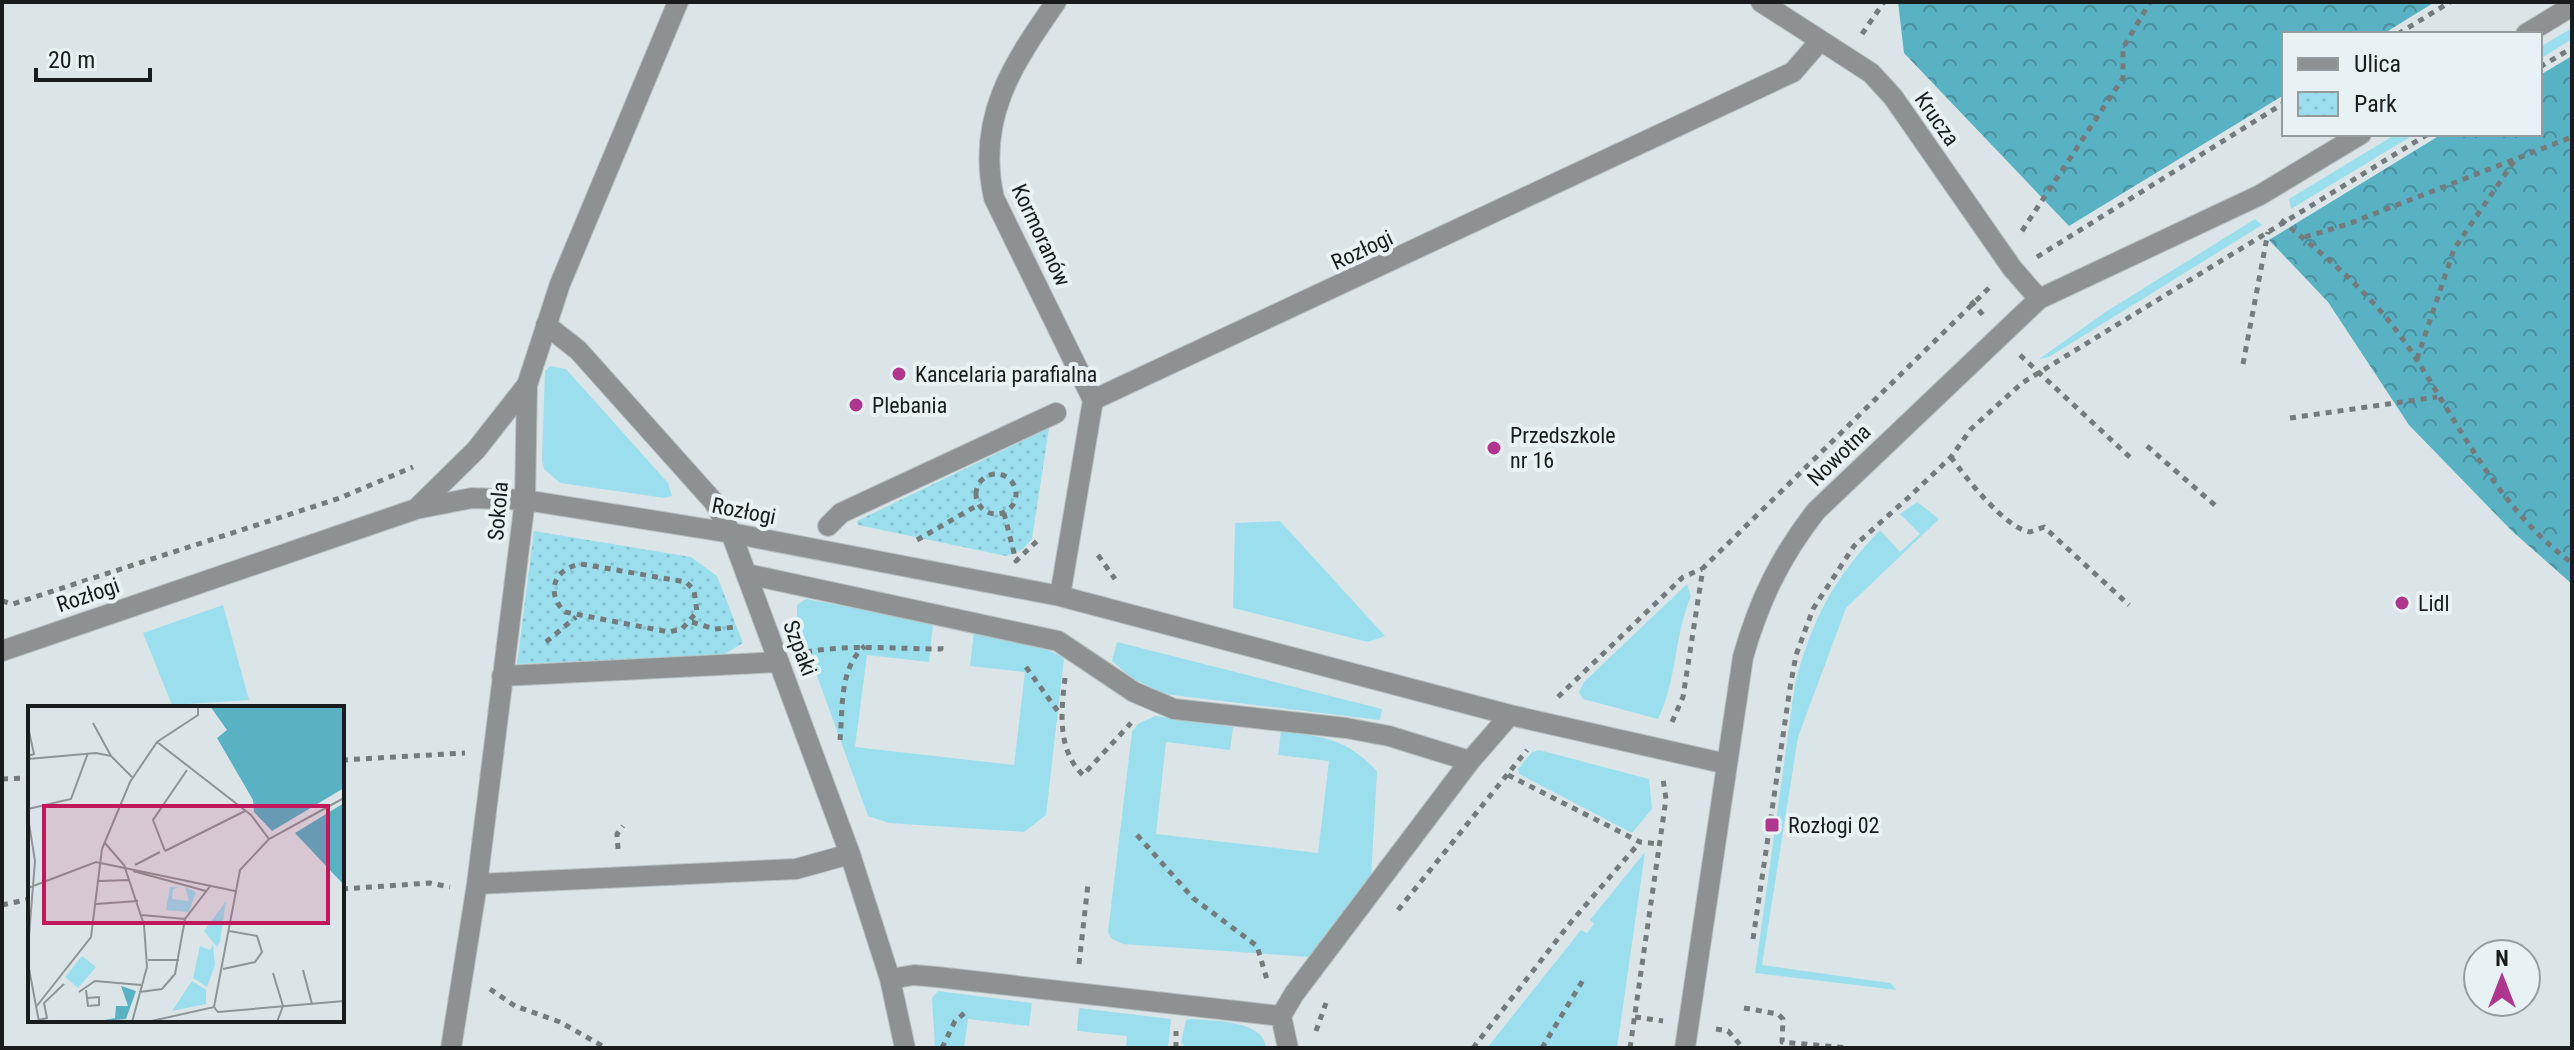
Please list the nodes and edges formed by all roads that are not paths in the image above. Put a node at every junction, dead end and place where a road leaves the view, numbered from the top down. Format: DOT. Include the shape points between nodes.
graph roads {
  1 [pos="678,2"];
  2 [pos="1056,2"];
  3 [pos="1761,2"];
  4 [pos="2572,6"];
  5 [pos="2529,32"];
  6 [pos="1819,42"];
  7 [pos="2358,136"];
  8 [pos="2039,299"];
  9 [pos="546,325"];
  10 [pos="527,385"];
  11 [pos="1093,400"];
  12 [pos="1056,413"];
  13 [pos="525,500"];
  14 [pos="416,509"];
  15 [pos="828,526"];
  16 [pos="731,533"];
  17 [pos="747,574"];
  18 [pos="1060,596"];
  19 [pos="2,651"];
  20 [pos="779,662"];
  21 [pos="502,676"];
  22 [pos="1510,715"];
  23 [pos="1470,761"];
  24 [pos="1727,764"];
  25 [pos="850,854"];
  26 [pos="476,890"];
  27 [pos="890,979"];
  28 [pos="1281,1016"];
  29 [pos="451,1048"];
  30 [pos="905,1048"];
  31 [pos="1288,1048"];
  32 [pos="1685,1048"];
  1 -- 9 [label="street, Sokola"];
  2 -- 11 [label="street, Kormoranów" via="1003,90 991,123 987,165 994,198"];
  3 -- 6 [label="street, Krucza"];
  4 -- 5 [label="street"];
  6 -- 8 [label="street, Krucza" via="1871,73 1893,97"];
  6 -- 11 [label="street, Rozłogi" via="1793,72"];
  7 -- 8 [label="street, Nowotna" via="2260,195"];
  8 -- 24 [label="street, Nowotna" via="1816,511 1792,542 1755,614"];
  9 -- 10 [label="street, Sokola"];
  9 -- 16 [label="street, Szpaki" via="578,350 714,502"];
  10 -- 13 [label="street, Sokola"];
  10 -- 14 [label="street, Rozłogi" via="476,450"];
  11 -- 18 [label="street"];
  12 -- 15 [label="street" via="841,513"];
  13 -- 14 [label="street, Rozłogi" via="472,498"];
  13 -- 16 [label="street, Rozłogi"];
  13 -- 21 [label="street, Sokola"];
  14 -- 19 [label="street, Rozłogi"];
  16 -- 17 [label="street, Szpaki"];
  16 -- 18 [label="street, Rozłogi"];
  17 -- 20 [label="street, Szpaki"];
  17 -- 23 [label="street" via="1058,641 1163,706 1389,736"];
  18 -- 22 [label="street, Rozłogi"];
  20 -- 21 [label="street"];
  20 -- 25 [label="street, Szpaki"];
  21 -- 26 [label="street, Sokola"];
  22 -- 23 [label="street"];
  22 -- 24 [label="street, Rozłogi"];
  23 -- 28 [label="street"];
  24 -- 32 [label="street, Nowotna"];
  25 -- 26 [label="street" via="796,869"];
  25 -- 27 [label="street, Szpaki"];
  26 -- 29 [label="street, Sokola"];
  27 -- 28 [label="street" via="925,976"];
  27 -- 30 [label="street, Szpaki"];
  28 -- 31 [label="street"];
}
